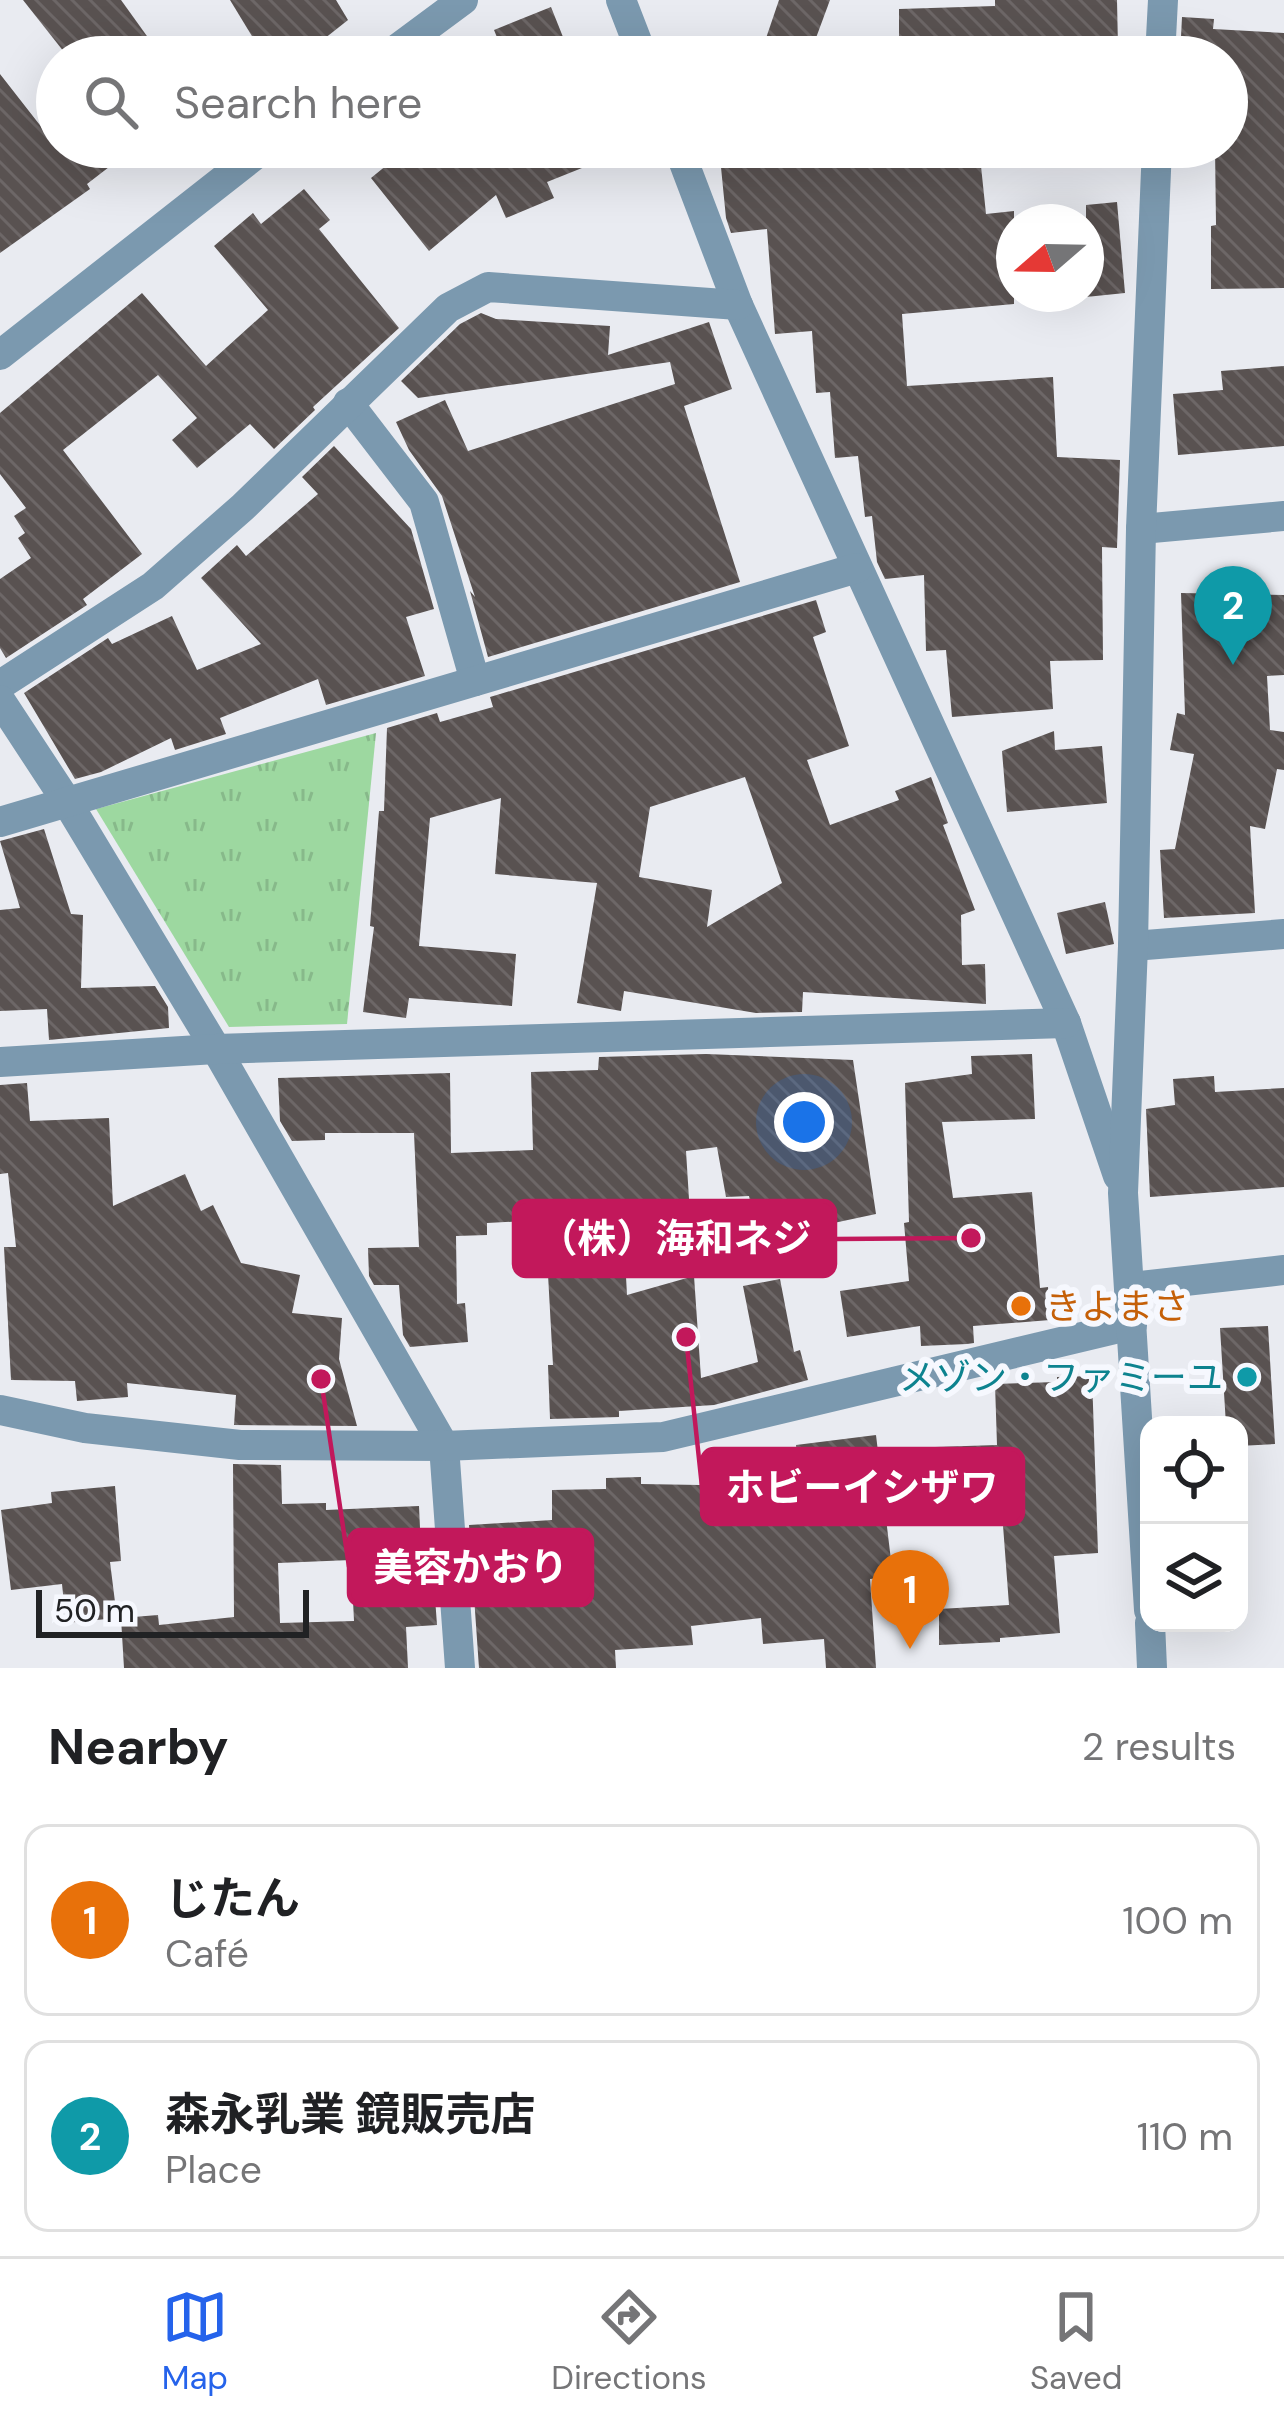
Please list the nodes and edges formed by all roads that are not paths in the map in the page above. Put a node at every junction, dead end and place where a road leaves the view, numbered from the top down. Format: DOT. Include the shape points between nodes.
graph roads {
  1 [pos="463,0"];
  2 [pos="621,0"];
  3 [pos="1163,0"];
  4 [pos="414,36"];
  5 [pos="635,36"];
  6 [pos="1161,36"];
  7 [pos="238,168"];
  8 [pos="686,168"];
  9 [pos="1156,168"];
  10 [pos="738,304"];
  11 [pos="0,355"];
  12 [pos="348,403"];
  13 [pos="1284,516"];
  14 [pos="1141,530"];
  15 [pos="857,568"];
  16 [pos="475,680"];
  17 [pos="0,685"];
  18 [pos="0,700"];
  19 [pos="67,802"];
  20 [pos="0,822"];
  21 [pos="1284,934"];
  22 [pos="1133,946"];
  23 [pos="1066,1023"];
  24 [pos="216,1049"];
  25 [pos="0,1062"];
  26 [pos="1123,1193"];
  27 [pos="1284,1270"];
  28 [pos="1131,1287"];
  29 [pos="1132,1325"];
  30 [pos="0,1410"];
  31 [pos="444,1446"];
  32 [pos="1144,1524"];
  33 [pos="1150,1632"];
  34 [pos="460,1668"];
  35 [pos="1152,1668"];
  1 -- 4 [label="street"];
  2 -- 5 [label="street"];
  3 -- 6 [label="street"];
  7 -- 11 [label="street"];
  8 -- 10 [label="street"];
  9 -- 14 [label="street"];
  10 -- 12 [label="street" via="488,287 448,308"];
  10 -- 15 [label="street"];
  12 -- 16 [label="street" via="424,502"];
  12 -- 17 [label="street" via="153,586"];
  13 -- 14 [label="street"];
  14 -- 22 [label="street"];
  15 -- 16 [label="street"];
  15 -- 23 [label="street"];
  16 -- 19 [label="street"];
  18 -- 19 [label="street"];
  19 -- 20 [label="street"];
  19 -- 24 [label="street"];
  21 -- 22 [label="street"];
  22 -- 26 [label="street"];
  23 -- 24 [label="street"];
  23 -- 26 [label="street"];
  24 -- 25 [label="street"];
  24 -- 31 [label="street"];
  26 -- 28 [label="street"];
  27 -- 28 [label="street"];
  28 -- 29 [label="street"];
  29 -- 31 [label="street" via="663,1437"];
  29 -- 32 [label="street"];
  30 -- 31 [label="street" via="240,1445"];
  31 -- 34 [label="street"];
  33 -- 35 [label="street"];
}
